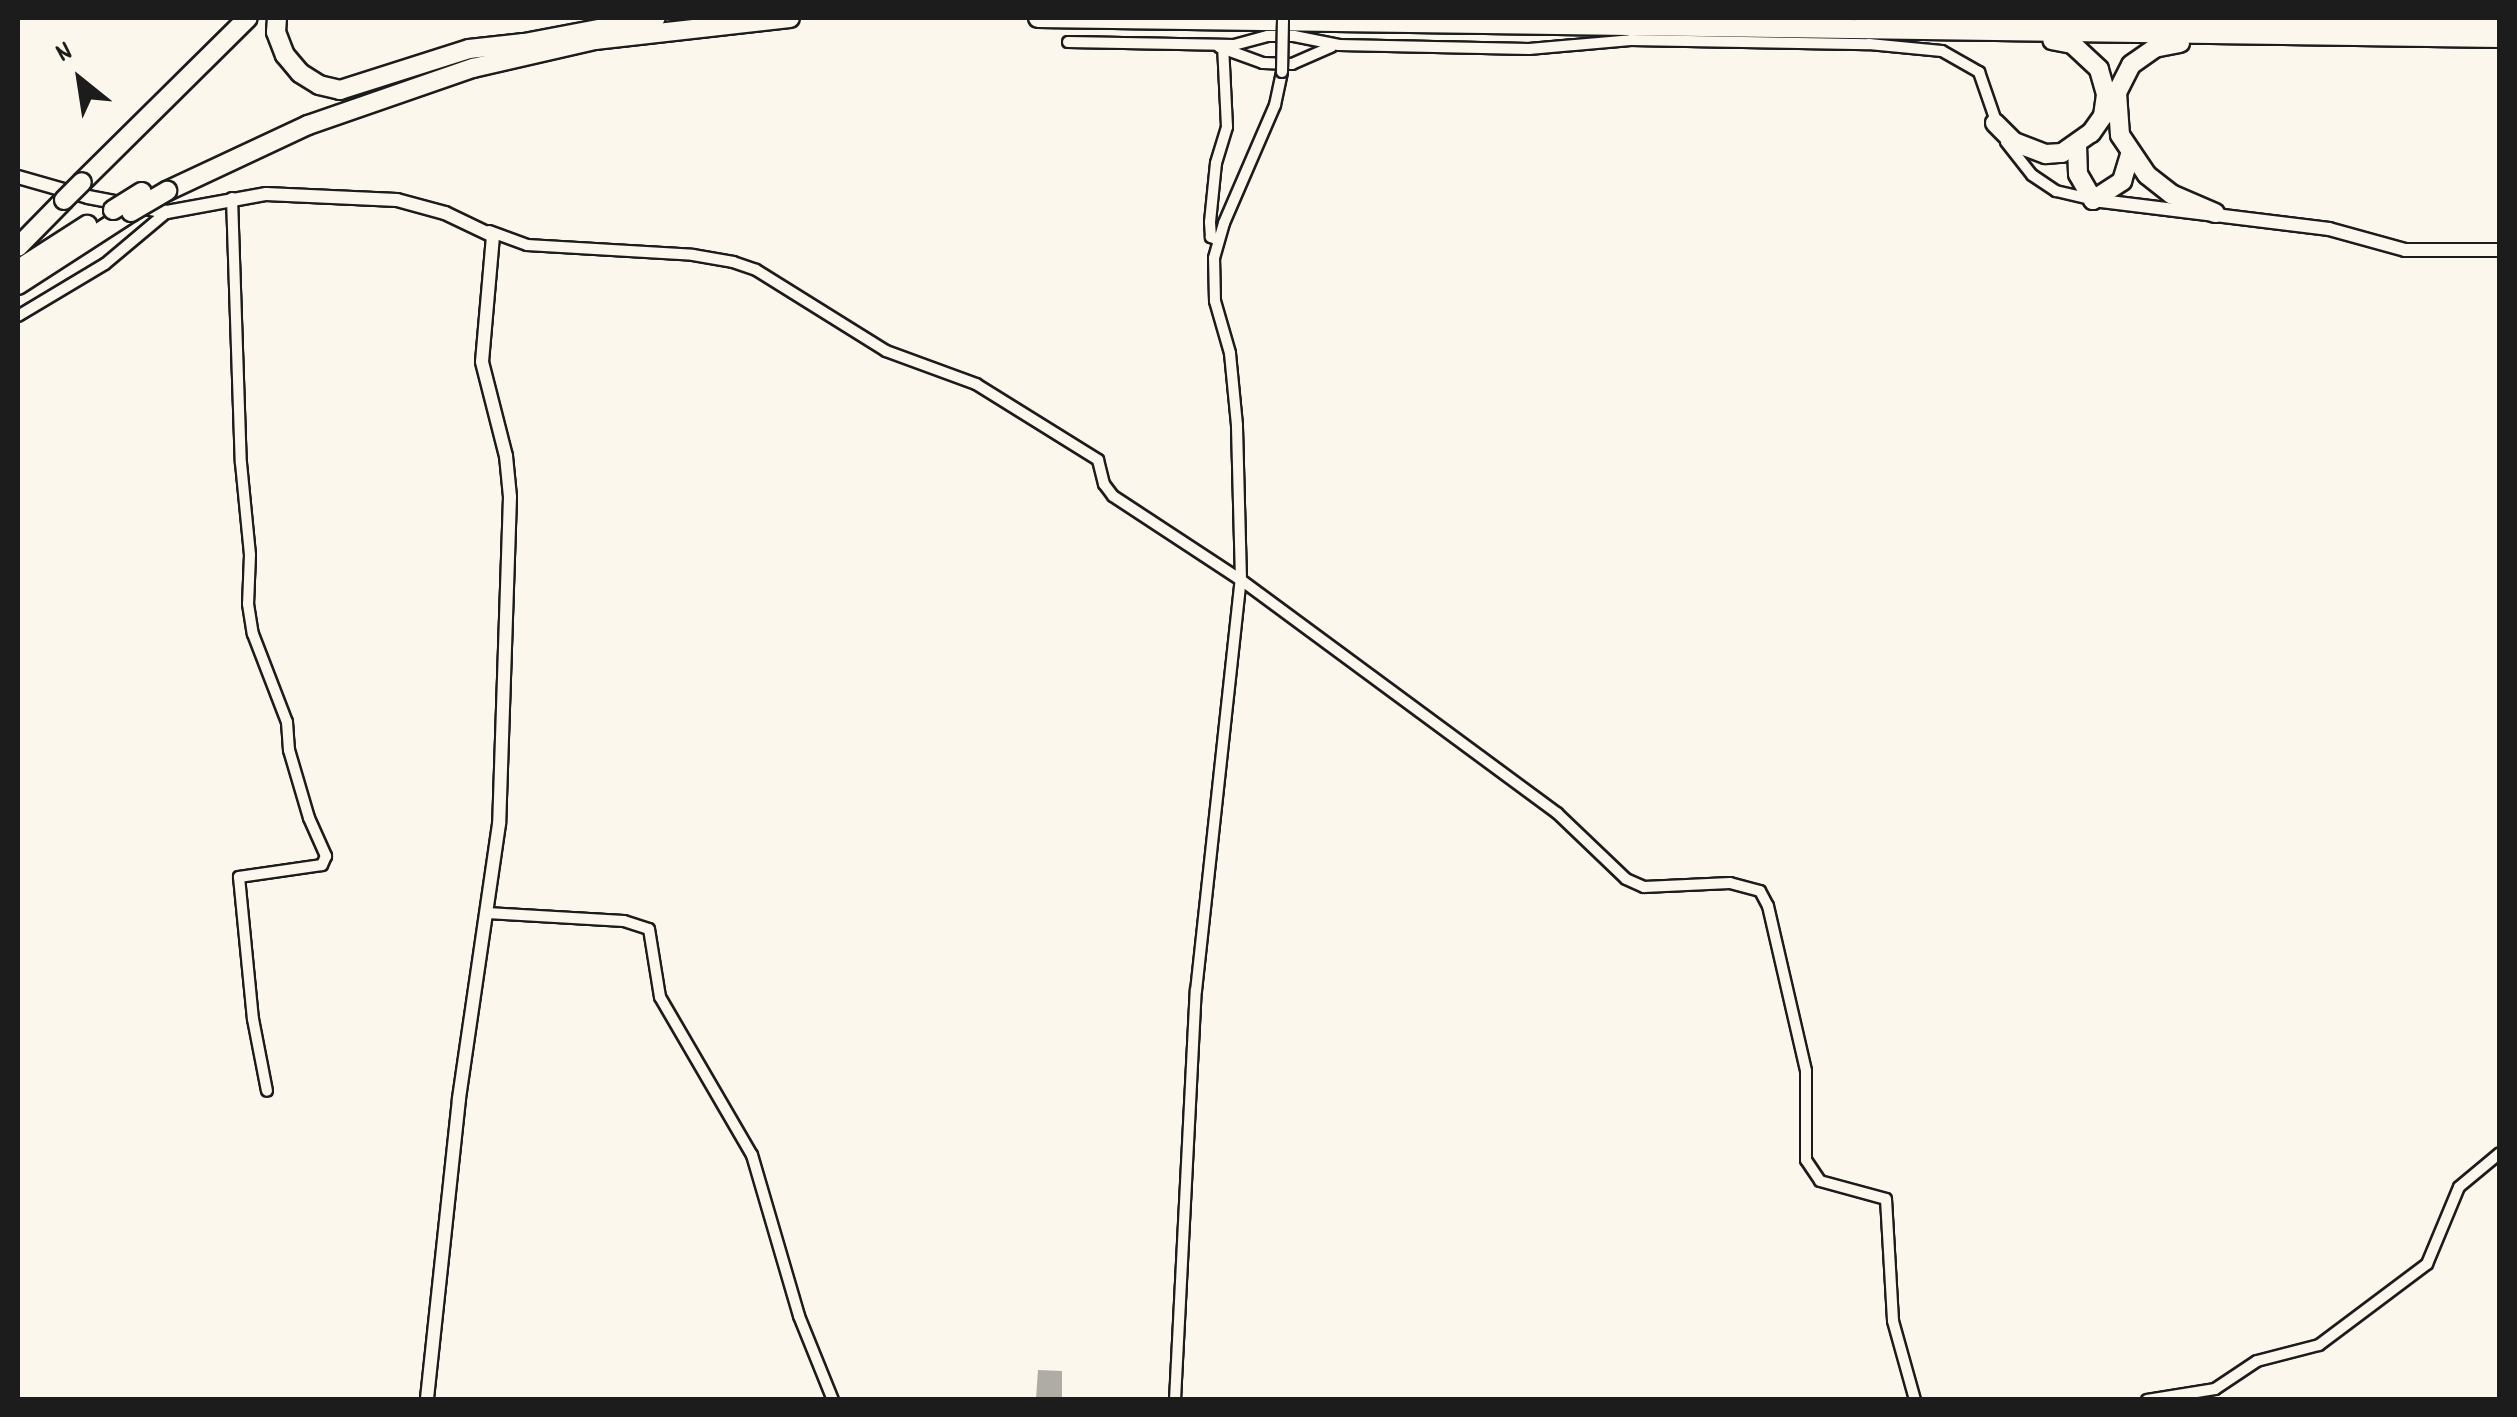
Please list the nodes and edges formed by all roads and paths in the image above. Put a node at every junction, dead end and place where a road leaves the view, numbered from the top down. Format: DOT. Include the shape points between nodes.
graph roads {
  1 [pos="248,18"];
  2 [pos="277,18"];
  3 [pos="656,18"];
  4 [pos="790,18"];
  5 [pos="1038,18"];
  6 [pos="1284,18"];
  7 [pos="1864,18"];
  8 [pos="2500,25"];
  9 [pos="1930,32"];
  10 [pos="2335,37"];
  11 [pos="2500,38"];
  12 [pos="1068,42"];
  13 [pos="524,43"];
  14 [pos="1339,45"];
  15 [pos="1223,46"];
  16 [pos="1996,123"];
  17 [pos="2077,146"];
  18 [pos="2130,154"];
  19 [pos="18,177"];
  20 [pos="61,195"];
  21 [pos="232,198"];
  22 [pos="2093,200"];
  23 [pos="122,211"];
  24 [pos="167,212"];
  25 [pos="2215,213"];
  26 [pos="488,230"];
  27 [pos="1218,240"];
  28 [pos="18,247"];
  29 [pos="2500,250"];
  30 [pos="18,270"];
  31 [pos="18,285"];
  32 [pos="18,316"];
  33 [pos="1241,580"];
  34 [pos="487,913"];
  35 [pos="267,1091"];
  36 [pos="2500,1152"];
  37 [pos="426,1400"];
  38 [pos="833,1400"];
  39 [pos="1175,1400"];
  40 [pos="1915,1400"];
  41 [pos="2148,1400"];
  1 -- 20 [label="highway, bridge"];
  2 -- 13 [label="highway" via="276,32 292,64 319,85 340,90 468,49"];
  3 -- 13 [label="highway"];
  4 -- 23 [label="highway, bridge" via="594,40 473,68 308,125"];
  5 -- 9 [label="highway"];
  6 -- 27 [label="street, bridge" via="1282,72 1265,131"];
  7 -- 8 [label="highway"];
  9 -- 10 [label="highway"];
  9 -- 17 [label="highway" via="2064,41 2082,50 2106,94 2103,116"];
  10 -- 11 [label="highway"];
  10 -- 18 [label="highway" via="2154,48 2131,65 2117,93 2120,135"];
  12 -- 15 [label="street"];
  13 -- 23 [label="highway, bridge" via="314,110 143,192"];
  14 -- 15 [label="street" via="1294,36"];
  14 -- 15 [label="street" via="1292,64 1263,63"];
  14 -- 16 [label="street" via="1529,49 1631,40 1942,51 1979,72"];
  15 -- 27 [label="street" via="1227,127 1210,222 1211,238"];
  16 -- 17 [label="highway" via="2030,152"];
  16 -- 22 [label="street" via="2032,176 2056,191"];
  17 -- 22 [label="highway" via="2078,174"];
  18 -- 22 [label="highway" via="2122,181"];
  18 -- 25 [label="highway" via="2171,194"];
  19 -- 20 [label="street"];
  20 -- 24 [label="street"];
  20 -- 28 [label="highway"];
  21 -- 24 [label="street"];
  21 -- 26 [label="street" via="397,200"];
  21 -- 35 [label="street" via="248,604 287,722 309,818 326,856 322,865 239,877"];
  22 -- 25 [label="street"];
  23 -- 30 [label="highway"];
  23 -- 31 [label="highway"];
  24 -- 32 [label="street" via="105,264"];
  25 -- 29 [label="street" via="2328,228 2405,250"];
  26 -- 33 [label="street" via="527,245 693,255 756,270 886,351 976,384 1092,456 1113,496"];
  26 -- 34 [label="street" via="494,244 482,362 510,497 498,824"];
  27 -- 33 [label="street" via="1213,279 1237,425"];
  33 -- 39 [label="street" via="1196,991"];
  33 -- 40 [label="street" via="1557,813 1632,883 1657,888 1730,882 1760,892 1806,1071 1806,1160 1820,1181 1886,1199 1893,1321"];
  34 -- 37 [label="street"];
  34 -- 38 [label="street" via="624,921 649,929 660,997 752,1155 799,1316"];
  36 -- 41 [label="street" via="2459,1186 2427,1264 2324,1342 2257,1360 2215,1389"];
}
